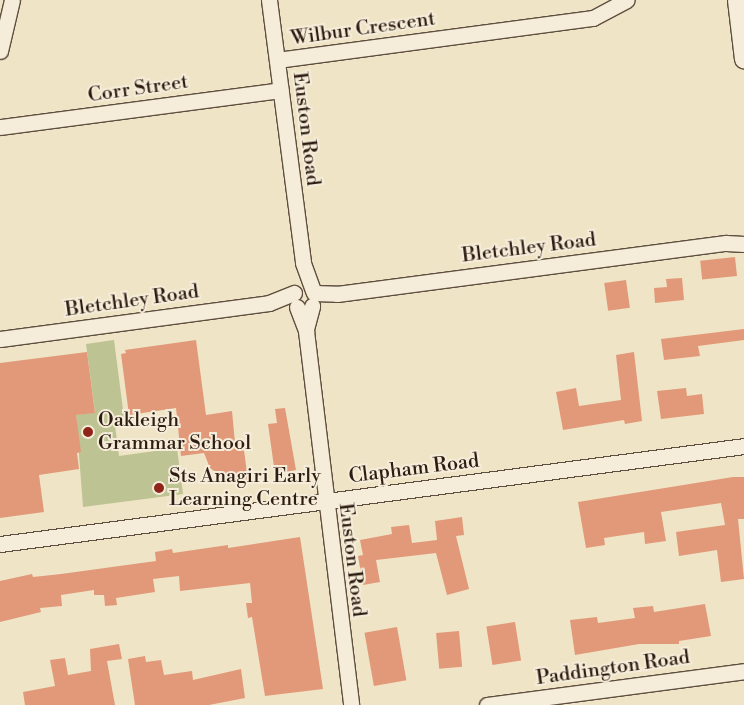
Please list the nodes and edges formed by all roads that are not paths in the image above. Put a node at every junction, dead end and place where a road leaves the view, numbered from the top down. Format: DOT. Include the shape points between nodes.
graph roads {
  1 [pos="12,0"];
  2 [pos="270,0"];
  3 [pos="627,0"];
  4 [pos="736,0"];
  5 [pos="0,51"];
  6 [pos="744,59"];
  7 [pos="277,60"];
  8 [pos="281,90"];
  9 [pos="0,127"];
  10 [pos="744,236"];
  11 [pos="726,243"];
  12 [pos="744,244"];
  13 [pos="302,263"];
  14 [pos="295,299"];
  15 [pos="313,299"];
  16 [pos="306,331"];
  17 [pos="0,339"];
  18 [pos="744,446"];
  19 [pos="324,501"];
  20 [pos="0,544"];
  21 [pos="744,671"];
  22 [pos="569,700"];
  23 [pos="351,705"];
  24 [pos="487,705"];
  1 -- 5 [label="street"];
  2 -- 7 [label="street, Euston Road"];
  3 -- 7 [label="street, Wilbur Crescent" via="593,18"];
  4 -- 6 [label="street"];
  7 -- 8 [label="street, Euston Road"];
  8 -- 9 [label="street, Corr Street"];
  8 -- 13 [label="street, Euston Road"];
  10 -- 11 [label="street, Bletchley Road"];
  11 -- 12 [label="street, Bletchley Road"];
  11 -- 15 [label="street, Bletchley Road"];
  13 -- 14 [label="street, Euston Road"];
  13 -- 15 [label="street, Euston Road"];
  14 -- 15 [label="street" via="306,310"];
  14 -- 15 [label="street" via="304,287"];
  14 -- 16 [label="street, Euston Road"];
  14 -- 17 [label="street, Bletchley Road"];
  15 -- 16 [label="street, Euston Road"];
  16 -- 19 [label="street, Euston Road"];
  18 -- 19 [label="street, Clapham Road"];
  19 -- 20 [label="street, Clapham Road"];
  19 -- 23 [label="street, Euston Road"];
  21 -- 22 [label="street, Paddington Road"];
  22 -- 24 [label="street, Paddington Road"];
}
